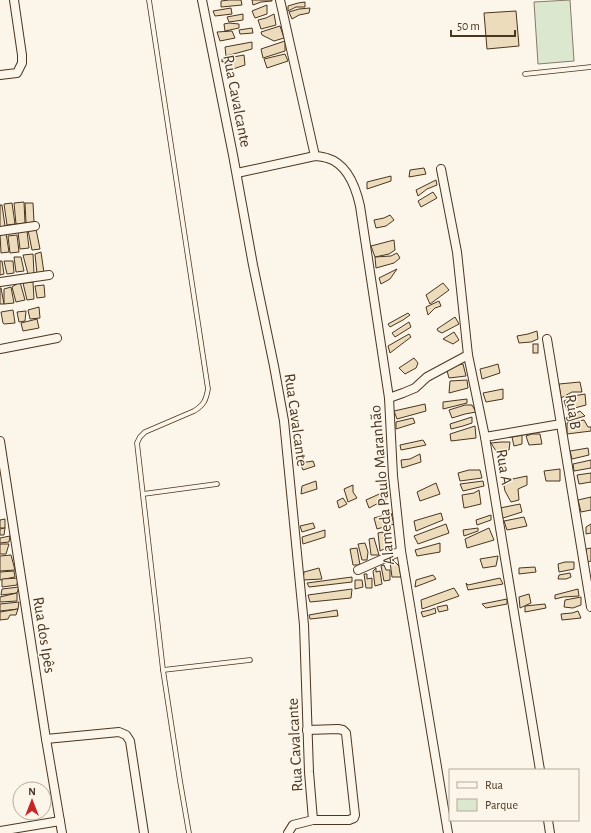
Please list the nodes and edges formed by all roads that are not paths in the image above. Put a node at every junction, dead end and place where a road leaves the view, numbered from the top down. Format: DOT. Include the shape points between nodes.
graph roads {
  1 [pos="14,0"];
  2 [pos="149,0"];
  3 [pos="202,0"];
  4 [pos="280,0"];
  5 [pos="591,67"];
  6 [pos="525,74"];
  7 [pos="0,75"];
  8 [pos="315,156"];
  9 [pos="440,169"];
  10 [pos="237,173"];
  11 [pos="35,226"];
  12 [pos="0,231"];
  13 [pos="49,275"];
  14 [pos="0,282"];
  15 [pos="57,338"];
  16 [pos="547,339"];
  17 [pos="0,349"];
  18 [pos="468,355"];
  19 [pos="389,398"];
  20 [pos="561,424"];
  21 [pos="485,437"];
  22 [pos="0,441"];
  23 [pos="217,484"];
  24 [pos="143,494"];
  25 [pos="9,505"];
  26 [pos="0,506"];
  27 [pos="401,551"];
  28 [pos="358,570"];
  29 [pos="591,607"];
  30 [pos="250,660"];
  31 [pos="163,670"];
  32 [pos="307,730"];
  33 [pos="46,739"];
  34 [pos="540,769"];
  35 [pos="313,820"];
  36 [pos="60,821"];
  37 [pos="548,821"];
  38 [pos="0,831"];
  39 [pos="62,833"];
  40 [pos="144,833"];
  41 [pos="189,833"];
  42 [pos="288,833"];
  43 [pos="448,833"];
  44 [pos="550,833"];
  1 -- 7 [label="street" via="23,58 18,73"];
  2 -- 24 [label="lane" via="208,389 205,402 200,408 145,432 140,437 137,443"];
  3 -- 10 [label="street, Rua Cavalcante"];
  4 -- 8 [label="street"];
  5 -- 6 [label="lane"];
  8 -- 10 [label="street, Alameda Paulo Maranhão"];
  8 -- 19 [label="street, Alameda Paulo Maranhão" via="328,158 344,168 357,194"];
  9 -- 18 [label="street, Rua A" via="456,252"];
  10 -- 32 [label="street, Rua Cavalcante" via="284,421 304,625"];
  11 -- 12 [label="street"];
  13 -- 14 [label="street"];
  15 -- 17 [label="street"];
  16 -- 20 [label="street, Rua B"];
  18 -- 19 [label="street" via="427,377 415,388"];
  18 -- 21 [label="street, Rua A"];
  19 -- 27 [label="street, Alameda Paulo Maranhão" via="393,476"];
  20 -- 21 [label="street"];
  20 -- 29 [label="street, Rua B"];
  21 -- 34 [label="street, Rua A"];
  22 -- 25 [label="street, Rua dos Ipês"];
  23 -- 24 [label="lane"];
  24 -- 31 [label="lane"];
  25 -- 26 [label="street"];
  25 -- 33 [label="street, Rua dos Ipês"];
  27 -- 28 [label="street"];
  27 -- 43 [label="street, Alameda Paulo Maranhão"];
  30 -- 31 [label="lane"];
  31 -- 41 [label="lane"];
  32 -- 35 [label="street, Rua Cavalcante"];
  32 -- 35 [label="street" via="338,728 346,733 355,815 349,820"];
  33 -- 36 [label="street, Rua dos Ipês"];
  33 -- 40 [label="street" via="119,732 126,735 130,741"];
  35 -- 42 [label="street" via="293,825"];
  36 -- 38 [label="street"];
  36 -- 39 [label="street, Rua dos Ipês"];
  37 -- 44 [label="street"];
}
